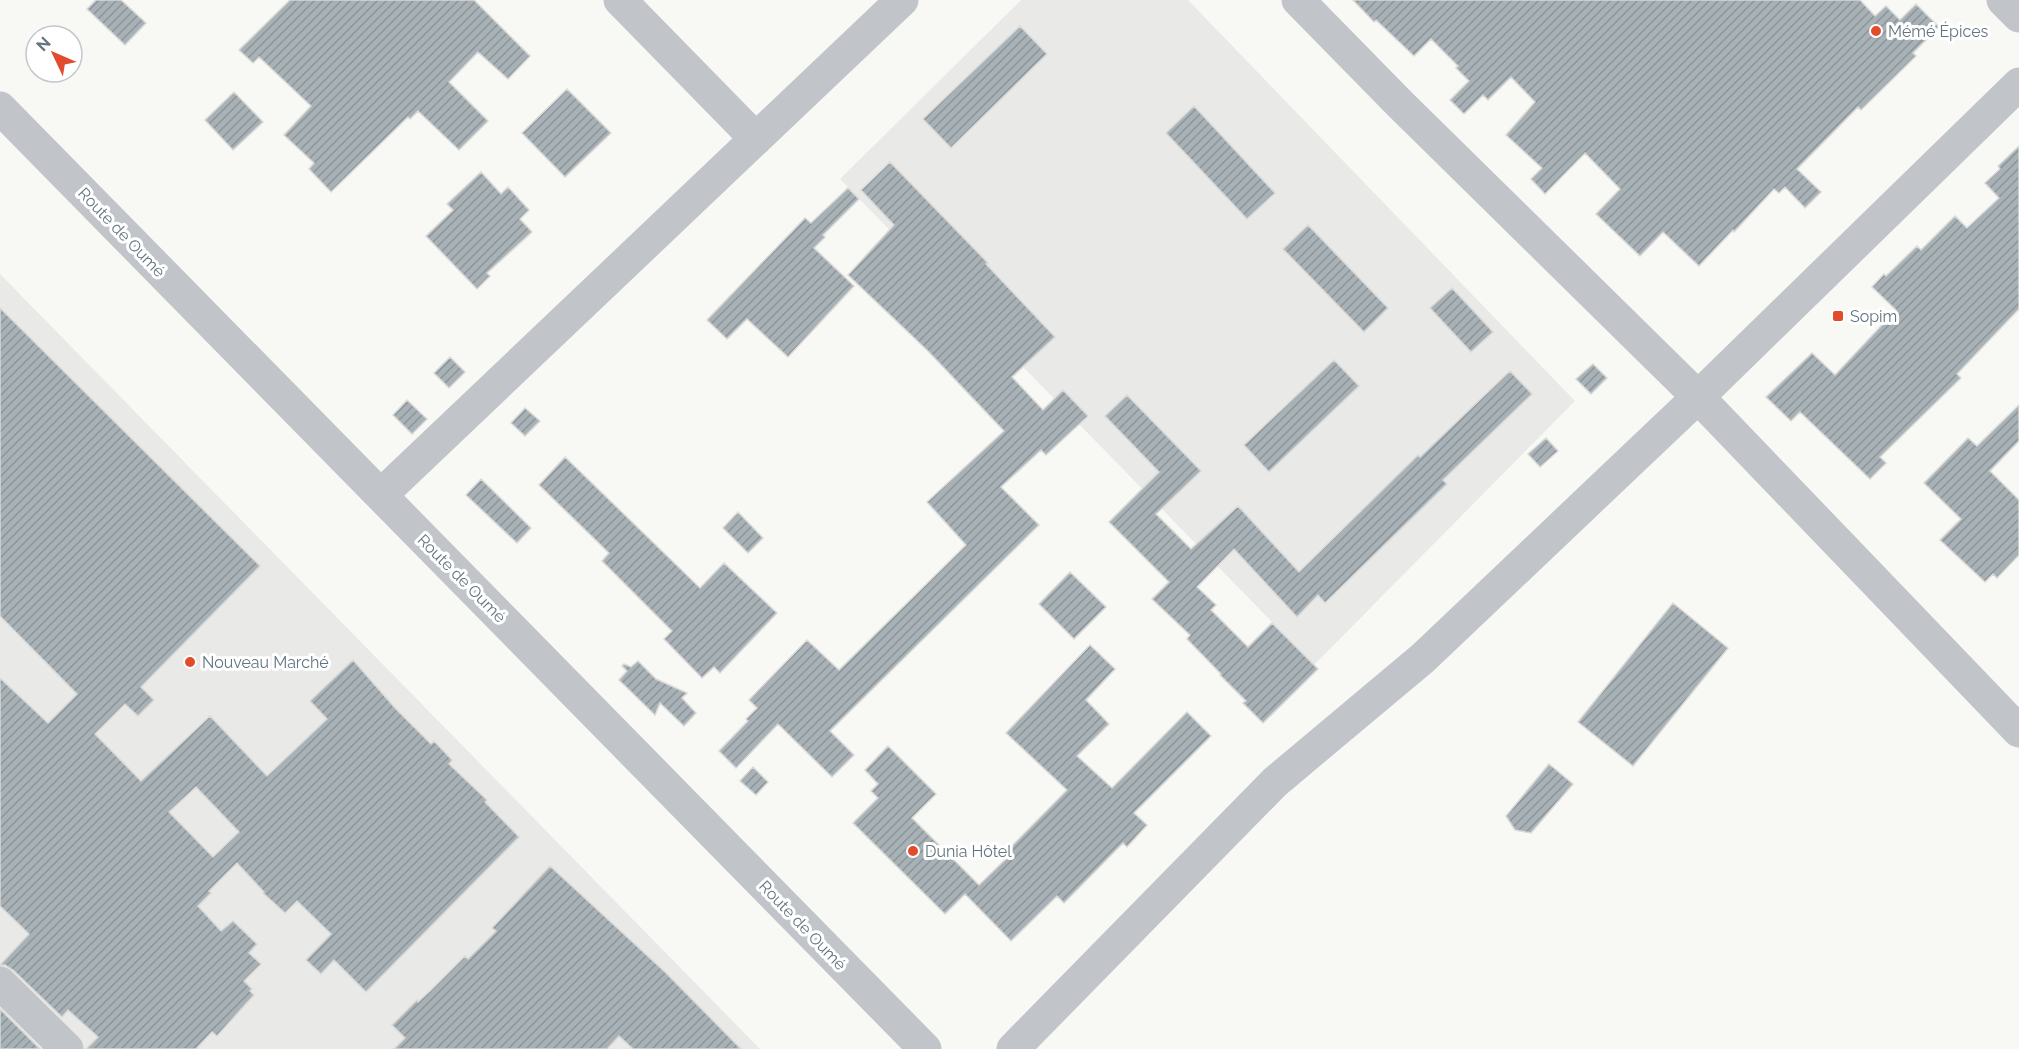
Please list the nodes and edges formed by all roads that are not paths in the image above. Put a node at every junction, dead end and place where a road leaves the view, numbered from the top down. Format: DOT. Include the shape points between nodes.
graph roads {
  1 [pos="620,0"];
  2 [pos="902,0"];
  3 [pos="1298,0"];
  4 [pos="2003,0"];
  5 [pos="2019,16"];
  6 [pos="2019,84"];
  7 [pos="0,108"];
  8 [pos="756,139"];
  9 [pos="1698,397"];
  10 [pos="381,495"];
  11 [pos="2019,731"];
  12 [pos="0,983"];
  13 [pos="67,1049"];
  14 [pos="925,1049"];
  15 [pos="1013,1049"];
  1 -- 8 [label="street"];
  2 -- 8 [label="street"];
  3 -- 9 [label="street"];
  4 -- 5 [label="street"];
  6 -- 9 [label="street"];
  7 -- 10 [label="street, Route de Oumé"];
  8 -- 10 [label="street"];
  9 -- 11 [label="street"];
  9 -- 15 [label="street" via="1423,657 1275,782"];
  10 -- 14 [label="street, Route de Oumé"];
  12 -- 13 [label="street"];
}
